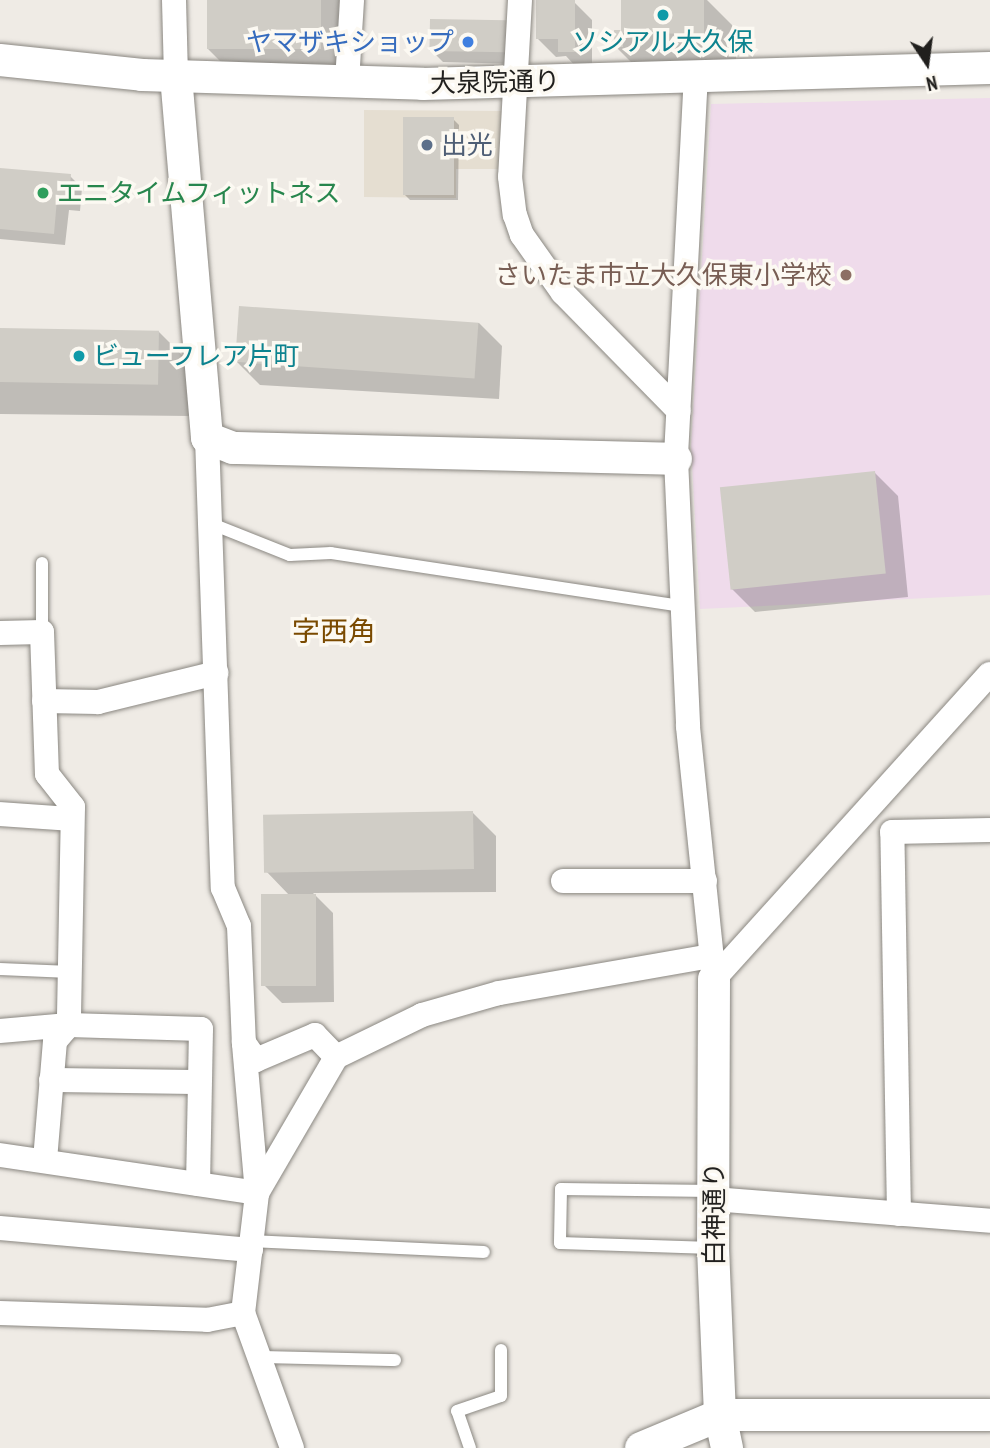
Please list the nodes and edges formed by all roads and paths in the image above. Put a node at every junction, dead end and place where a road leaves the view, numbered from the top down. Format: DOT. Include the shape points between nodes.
graph roads {
  1 [pos="174,0"];
  2 [pos="352,0"];
  3 [pos="520,0"];
  4 [pos="0,60"];
  5 [pos="990,68"];
  6 [pos="696,74"];
  7 [pos="176,76"];
  8 [pos="347,82"];
  9 [pos="515,82"];
  10 [pos="679,411"];
  11 [pos="208,438"];
  12 [pos="676,459"];
  13 [pos="212,524"];
  14 [pos="42,563"];
  15 [pos="681,606"];
  16 [pos="42,632"];
  17 [pos="0,634"];
  18 [pos="216,673"];
  19 [pos="990,674"];
  20 [pos="44,701"];
  21 [pos="0,814"];
  22 [pos="72,819"];
  23 [pos="990,830"];
  24 [pos="563,881"];
  25 [pos="705,881"];
  26 [pos="713,968"];
  27 [pos="0,970"];
  28 [pos="70,972"];
  29 [pos="69,1025"];
  30 [pos="0,1031"];
  31 [pos="244,1043"];
  32 [pos="336,1057"];
  33 [pos="51,1080"];
  34 [pos="199,1082"];
  35 [pos="0,1155"];
  36 [pos="45,1161"];
  37 [pos="198,1184"];
  38 [pos="257,1193"];
  39 [pos="713,1195"];
  40 [pos="899,1214"];
  41 [pos="990,1221"];
  42 [pos="0,1228"];
  43 [pos="251,1245"];
  44 [pos="713,1248"];
  45 [pos="484,1252"];
  46 [pos="0,1313"];
  47 [pos="243,1313"];
  48 [pos="501,1350"];
  49 [pos="258,1357"];
  50 [pos="395,1360"];
  51 [pos="720,1415"];
  52 [pos="990,1415"];
  53 [pos="292,1448"];
  54 [pos="470,1448"];
  55 [pos="640,1448"];
  56 [pos="727,1448"];
  1 -- 7 [label="street"];
  2 -- 8 [label="street"];
  3 -- 9 [label="street"];
  4 -- 7 [label="street, 大泉院通り"];
  5 -- 6 [label="street, 大泉院通り"];
  6 -- 9 [label="street, 大泉院通り"];
  6 -- 10 [label="street"];
  7 -- 8 [label="street, 大泉院通り"];
  7 -- 11 [label="street"];
  8 -- 9 [label="street, 大泉院通り"];
  9 -- 10 [label="street" via="510,177 522,235 563,293"];
  10 -- 12 [label="street"];
  11 -- 12 [label="street" via="233,448"];
  11 -- 13 [label="street"];
  12 -- 15 [label="street"];
  13 -- 15 [label="lane" via="290,555 331,553"];
  13 -- 18 [label="street"];
  14 -- 16 [label="lane"];
  15 -- 25 [label="street" via="688,727"];
  16 -- 17 [label="street"];
  16 -- 20 [label="street"];
  18 -- 20 [label="street" via="98,702"];
  18 -- 31 [label="street" via="223,888 239,926"];
  19 -- 26 [label="street"];
  20 -- 22 [label="street" via="47,774 73,807"];
  21 -- 22 [label="street"];
  22 -- 28 [label="street"];
  23 -- 40 [label="street" via="892,832"];
  24 -- 25 [label="street"];
  25 -- 26 [label="street"];
  26 -- 32 [label="street" via="499,993 422,1015"];
  26 -- 39 [label="street, 白神通り"];
  27 -- 28 [label="lane"];
  28 -- 29 [label="street"];
  29 -- 30 [label="street"];
  29 -- 33 [label="street" via="55,1041"];
  29 -- 34 [label="street" via="201,1029"];
  31 -- 32 [label="street" via="256,1060 315,1035"];
  31 -- 38 [label="street"];
  32 -- 38 [label="street"];
  33 -- 34 [label="street"];
  33 -- 36 [label="street"];
  34 -- 37 [label="street"];
  35 -- 36 [label="street"];
  36 -- 37 [label="street"];
  37 -- 38 [label="street"];
  38 -- 43 [label="street"];
  39 -- 40 [label="street"];
  39 -- 44 [label="street, 白神通り"];
  39 -- 44 [label="lane" via="561,1189 560,1242"];
  40 -- 41 [label="street"];
  42 -- 43 [label="street"];
  43 -- 45 [label="lane"];
  43 -- 47 [label="street"];
  44 -- 51 [label="street, 白神通り"];
  46 -- 47 [label="street" via="207,1320"];
  47 -- 49 [label="street"];
  48 -- 54 [label="lane" via="501,1396 457,1411"];
  49 -- 50 [label="lane"];
  49 -- 53 [label="street"];
  51 -- 52 [label="street"];
  51 -- 55 [label="street"];
  51 -- 56 [label="street, 白神通り"];
}
